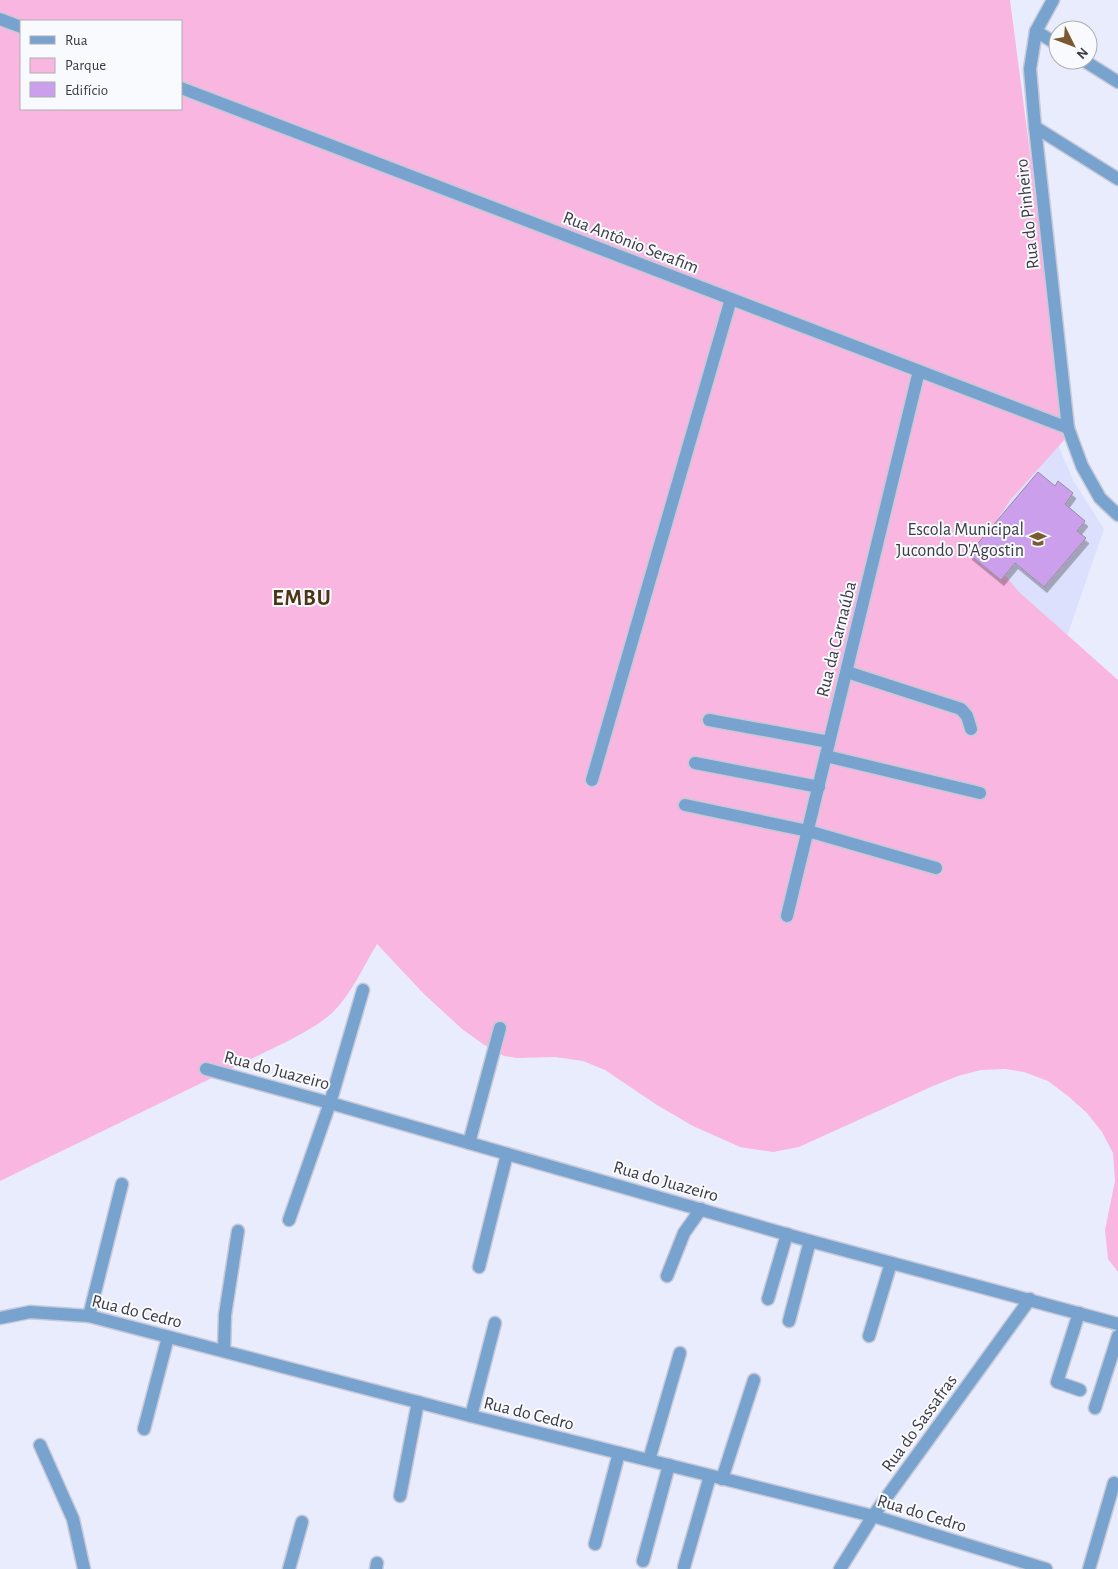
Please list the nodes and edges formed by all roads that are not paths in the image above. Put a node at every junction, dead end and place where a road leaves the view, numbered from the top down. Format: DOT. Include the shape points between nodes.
graph roads {
  1 [pos="1053,0"];
  2 [pos="0,19"];
  3 [pos="20,27"];
  4 [pos="1036,32"];
  5 [pos="1048,39"];
  6 [pos="1098,69"];
  7 [pos="1118,82"];
  8 [pos="182,88"];
  9 [pos="1035,127"];
  10 [pos="1118,179"];
  11 [pos="731,299"];
  12 [pos="919,371"];
  13 [pos="1068,428"];
  14 [pos="1118,515"];
  15 [pos="846,672"];
  16 [pos="709,720"];
  17 [pos="971,729"];
  18 [pos="829,742"];
  19 [pos="826,756"];
  20 [pos="695,764"];
  21 [pos="592,780"];
  22 [pos="818,786"];
  23 [pos="980,793"];
  24 [pos="685,806"];
  25 [pos="808,831"];
  26 [pos="936,868"];
  27 [pos="787,916"];
  28 [pos="363,990"];
  29 [pos="500,1028"];
  30 [pos="206,1069"];
  31 [pos="330,1103"];
  32 [pos="469,1142"];
  33 [pos="507,1154"];
  34 [pos="122,1184"];
  35 [pos="701,1210"];
  36 [pos="289,1220"];
  37 [pos="238,1231"];
  38 [pos="787,1234"];
  39 [pos="810,1241"];
  40 [pos="891,1262"];
  41 [pos="479,1267"];
  42 [pos="667,1276"];
  43 [pos="1030,1299"];
  44 [pos="768,1300"];
  45 [pos="1079,1313"];
  46 [pos="89,1316"];
  47 [pos="0,1318"];
  48 [pos="789,1320"];
  49 [pos="495,1323"];
  50 [pos="1118,1324"];
  51 [pos="869,1336"];
  52 [pos="1118,1336"];
  53 [pos="168,1337"];
  54 [pos="224,1351"];
  55 [pos="680,1352"];
  56 [pos="754,1380"];
  57 [pos="1080,1390"];
  58 [pos="418,1402"];
  59 [pos="1096,1408"];
  60 [pos="471,1416"];
  61 [pos="144,1429"];
  62 [pos="40,1445"];
  63 [pos="619,1453"];
  64 [pos="649,1460"];
  65 [pos="669,1465"];
  66 [pos="716,1477"];
  67 [pos="1114,1483"];
  68 [pos="400,1496"];
  69 [pos="874,1516"];
  70 [pos="302,1522"];
  71 [pos="595,1544"];
  72 [pos="643,1561"];
  73 [pos="1012,1564"];
  74 [pos="684,1567"];
  75 [pos="84,1569"];
  76 [pos="289,1569"];
  77 [pos="840,1569"];
  78 [pos="1046,1569"];
  79 [pos="1089,1569"];
  1 -- 4 [label="street, Rua do Pinheiro"];
  2 -- 3 [label="street"];
  4 -- 5 [label="street"];
  4 -- 9 [label="street, Rua do Pinheiro" via="1030,69"];
  6 -- 7 [label="street"];
  8 -- 11 [label="street, Rua Antônio Serafim"];
  9 -- 10 [label="street"];
  9 -- 13 [label="street, Rua do Pinheiro"];
  11 -- 12 [label="street, Rua Antônio Serafim"];
  11 -- 21 [label="street"];
  12 -- 13 [label="street, Rua Antônio Serafim"];
  12 -- 15 [label="street, Rua da Carnaúba"];
  13 -- 14 [label="street" via="1082,466 1100,498"];
  15 -- 17 [label="street" via="961,709"];
  15 -- 18 [label="street, Rua da Carnaúba"];
  16 -- 18 [label="street"];
  18 -- 19 [label="street, Rua da Carnaúba"];
  19 -- 22 [label="street, Rua da Carnaúba"];
  19 -- 23 [label="street"];
  20 -- 22 [label="street"];
  22 -- 25 [label="street, Rua da Carnaúba"];
  24 -- 25 [label="street"];
  25 -- 26 [label="street"];
  25 -- 27 [label="street, Rua da Carnaúba"];
  28 -- 31 [label="street"];
  29 -- 32 [label="street"];
  30 -- 31 [label="street, Rua do Juazeiro"];
  31 -- 32 [label="street, Rua do Juazeiro"];
  31 -- 36 [label="street"];
  32 -- 33 [label="street, Rua do Juazeiro"];
  33 -- 35 [label="street, Rua do Juazeiro"];
  33 -- 41 [label="street"];
  34 -- 46 [label="street"];
  35 -- 38 [label="street, Rua do Juazeiro"];
  35 -- 42 [label="street" via="684,1233"];
  37 -- 54 [label="street" via="225,1315"];
  38 -- 39 [label="street, Rua do Juazeiro"];
  38 -- 44 [label="street"];
  39 -- 40 [label="street, Rua do Juazeiro"];
  39 -- 48 [label="street"];
  40 -- 43 [label="street, Rua do Juazeiro"];
  40 -- 51 [label="street"];
  43 -- 45 [label="street, Rua do Juazeiro"];
  43 -- 69 [label="street, Rua do Sassafras"];
  45 -- 50 [label="street, Rua do Juazeiro"];
  45 -- 57 [label="street" via="1057,1382"];
  46 -- 47 [label="street, Rua do Cedro" via="30,1312"];
  46 -- 53 [label="street, Rua do Cedro"];
  49 -- 60 [label="street"];
  52 -- 59 [label="street"];
  53 -- 54 [label="street, Rua do Cedro"];
  53 -- 61 [label="street"];
  54 -- 58 [label="street, Rua do Cedro"];
  55 -- 64 [label="street"];
  56 -- 66 [label="street"];
  58 -- 60 [label="street, Rua do Cedro"];
  58 -- 68 [label="street"];
  60 -- 63 [label="street, Rua do Cedro"];
  62 -- 75 [label="street" via="73,1519"];
  63 -- 64 [label="street, Rua do Cedro"];
  63 -- 71 [label="street"];
  64 -- 65 [label="street, Rua do Cedro"];
  65 -- 66 [label="street, Rua do Cedro"];
  65 -- 72 [label="street"];
  66 -- 69 [label="street, Rua do Cedro"];
  66 -- 74 [label="street"];
  67 -- 79 [label="street"];
  69 -- 73 [label="street, Rua do Cedro"];
  69 -- 77 [label="street, Rua do Sassafras"];
  70 -- 76 [label="street"];
  73 -- 78 [label="street, Rua do Cedro"];
}
